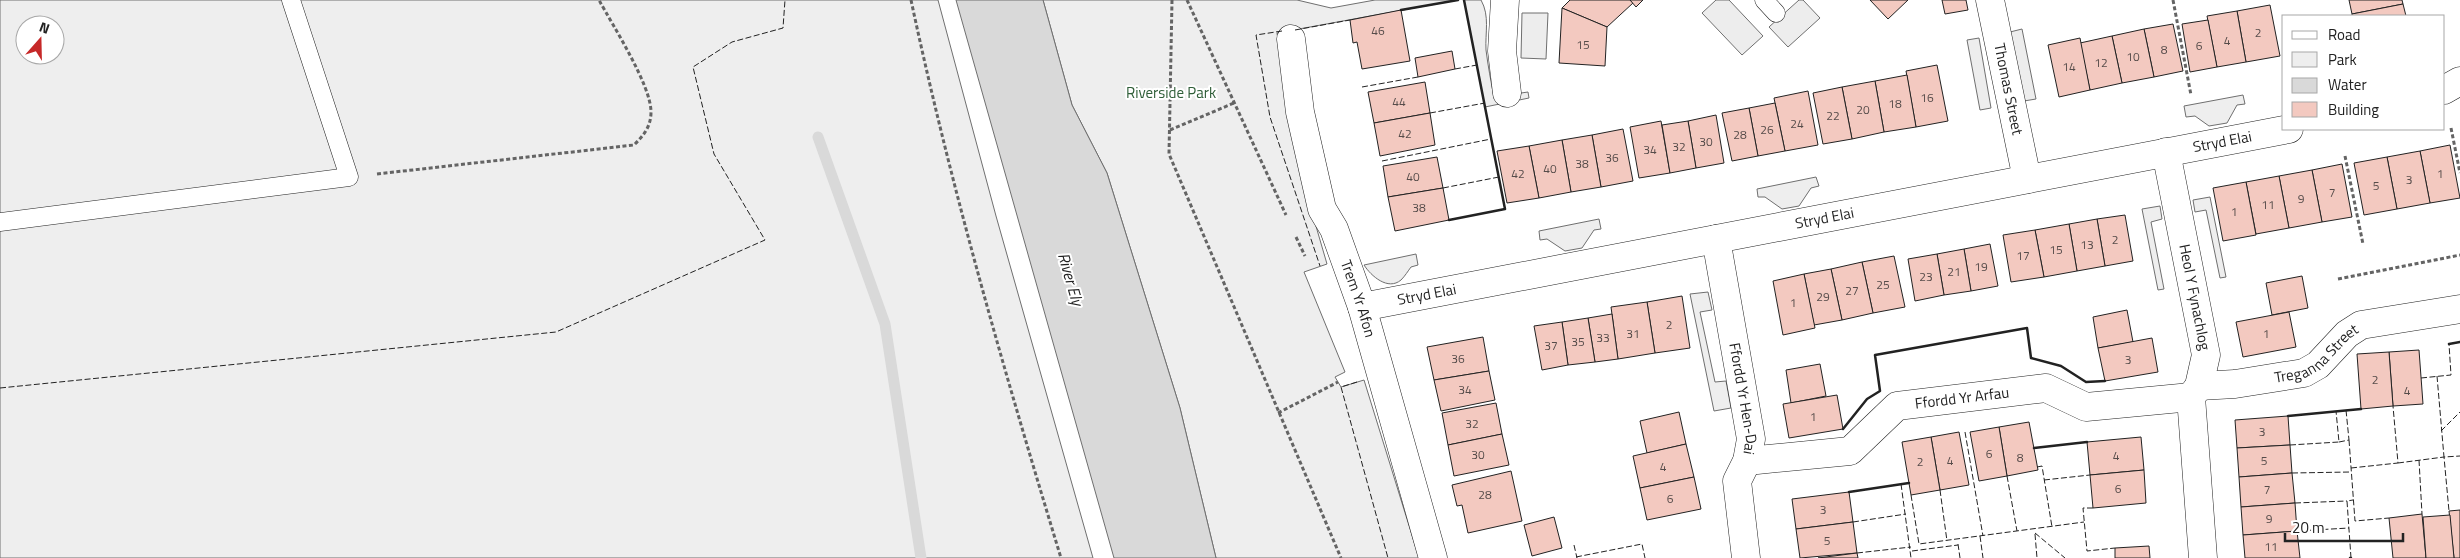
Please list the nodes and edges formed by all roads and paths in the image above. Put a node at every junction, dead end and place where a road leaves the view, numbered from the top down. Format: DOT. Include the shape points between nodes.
graph roads {
  1 [pos="292,0"];
  2 [pos="598,0"];
  3 [pos="911,0"];
  4 [pos="1172,0"];
  5 [pos="1187,0"];
  6 [pos="1505,0"];
  7 [pos="1764,0"];
  8 [pos="1990,0"];
  9 [pos="2173,0"];
  10 [pos="1776,13"];
  11 [pos="1291,39"];
  12 [pos="2460,81"];
  13 [pos="2445,89"];
  14 [pos="1507,93"];
  15 [pos="2191,95"];
  16 [pos="1234,104"];
  17 [pos="2451,128"];
  18 [pos="1170,130"];
  19 [pos="2284,130"];
  20 [pos="2166,152"];
  21 [pos="2345,156"];
  22 [pos="2460,173"];
  23 [pos="349,177"];
  24 [pos="2027,179"];
  25 [pos="0,222"];
  26 [pos="1290,224"];
  27 [pos="1294,233"];
  28 [pos="1716,239"];
  29 [pos="2363,244"];
  30 [pos="2460,255"];
  31 [pos="1306,259"];
  32 [pos="2338,279"];
  33 [pos="1362,307"];
  34 [pos="2460,309"];
  35 [pos="1338,382"];
  36 [pos="2195,391"];
  37 [pos="1278,413"];
  38 [pos="1747,461"];
  39 [pos="1060,558"];
  40 [pos="1341,558"];
  41 [pos="1433,558"];
  42 [pos="1746,558"];
  43 [pos="2202,558"];
  1 -- 23 [label="lane"];
  2 -- 23 [label="path" via="644,85 651,112 647,133 634,145"];
  3 -- 39 [label="path" via="935,111"];
  4 -- 18 [label="path"];
  5 -- 16 [label="path"];
  6 -- 14 [label="street" via="1502,51"];
  7 -- 10 [label="lane"];
  8 -- 24 [label="street, Thomas Street"];
  9 -- 15 [label="path"];
  11 -- 33 [label="street, Trem Yr Afon" via="1300,112 1322,209 1334,229"];
  12 -- 13 [label="street"];
  16 -- 18 [label="path"];
  16 -- 26 [label="path"];
  17 -- 22 [label="path"];
  18 -- 37 [label="path" via="1169,154"];
  19 -- 20 [label="street, Stryd Elai"];
  20 -- 24 [label="street, Stryd Elai"];
  20 -- 36 [label="street, Heol Y Fynachlog" via="2206,355"];
  21 -- 29 [label="path"];
  23 -- 25 [label="lane"];
  24 -- 28 [label="street, Stryd Elai"];
  27 -- 31 [label="path"];
  28 -- 33 [label="street, Stryd Elai"];
  28 -- 38 [label="street, Ffordd Yr Hen-Dai" via="1751,440"];
  30 -- 32 [label="path"];
  33 -- 41 [label="street, Trem Yr Afon"];
  34 -- 36 [label="street, Treganna Street" via="2361,325 2347,334 2318,365 2304,373"];
  35 -- 37 [label="path"];
  36 -- 38 [label="street, Ffordd Yr Arfau" via="2086,407 2046,388 1897,406 1850,451"];
  36 -- 43 [label="street, Heol Y Fynachlog"];
  37 -- 40 [label="path"];
  38 -- 42 [label="street, Ffordd Yr Hen-Dai" via="1737,481"];
}
